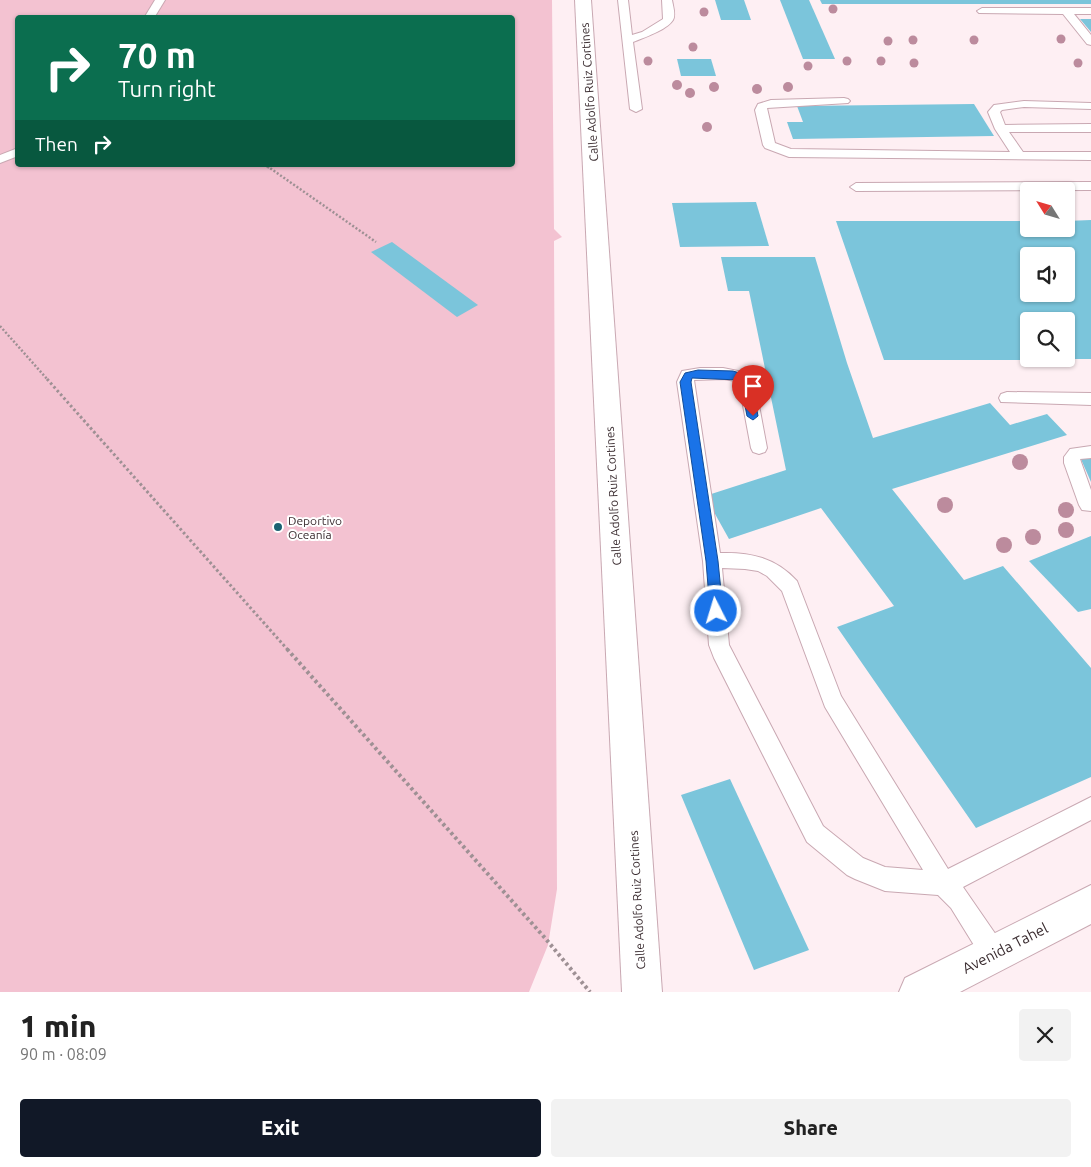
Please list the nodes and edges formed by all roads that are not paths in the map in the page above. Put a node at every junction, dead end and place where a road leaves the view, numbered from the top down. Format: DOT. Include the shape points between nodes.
graph roads {
  1 [pos="160,0"];
  2 [pos="583,0"];
  3 [pos="623,0"];
  4 [pos="667,0"];
  5 [pos="982,11"];
  6 [pos="1066,11"];
  7 [pos="1091,11"];
  8 [pos="151,15"];
  9 [pos="628,40"];
  10 [pos="1091,42"];
  11 [pos="844,100"];
  12 [pos="1091,106"];
  13 [pos="636,109"];
  14 [pos="1091,128"];
  15 [pos="1000,129"];
  16 [pos="15,153"];
  17 [pos="1019,156"];
  18 [pos="1091,156"];
  19 [pos="0,159"];
  20 [pos="1091,186"];
  21 [pos="856,187"];
  22 [pos="1007,398"];
  23 [pos="1091,398"];
  24 [pos="759,448"];
  25 [pos="1091,452"];
  26 [pos="1088,505"];
  27 [pos="712,561"];
  28 [pos="1091,808"];
  29 [pos="944,884"];
  30 [pos="1091,904"];
  31 [pos="994,954"];
  32 [pos="642,992"];
  33 [pos="919,992"];
  1 -- 8 [label="lane"];
  2 -- 32 [label="street, Calle Adolfo Ruiz Cortines"];
  3 -- 9 [label="lane"];
  4 -- 9 [label="lane" via="668,20 646,34"];
  5 -- 6 [label="lane"];
  6 -- 7 [label="lane"];
  6 -- 10 [label="lane"];
  9 -- 13 [label="lane"];
  11 -- 17 [label="lane" via="762,106 769,144 789,153"];
  12 -- 15 [label="lane" via="1024,104 998,107 994,112"];
  14 -- 15 [label="lane"];
  15 -- 17 [label="lane"];
  16 -- 19 [label="lane"];
  17 -- 18 [label="lane"];
  20 -- 21 [label="lane"];
  22 -- 23 [label="lane"];
  24 -- 27 [label="lane" via="742,377 688,375 686,382"];
  25 -- 26 [label="lane" via="1072,456"];
  27 -- 29 [label="lane" via="742,560 762,564 780,573 790,587 832,700"];
  27 -- 29 [label="lane" via="719,644 724,658 816,834 855,867 886,879"];
  28 -- 29 [label="lane"];
  29 -- 31 [label="lane" via="960,900"];
  30 -- 31 [label="street, Avenida Tahel"];
  31 -- 33 [label="street, Avenida Tahel"];
}
